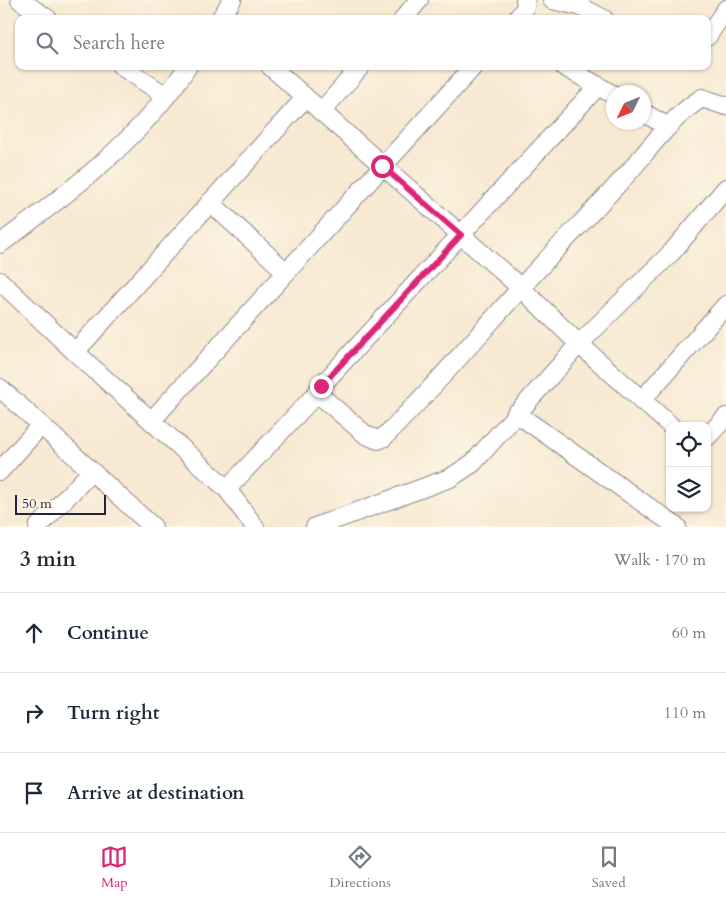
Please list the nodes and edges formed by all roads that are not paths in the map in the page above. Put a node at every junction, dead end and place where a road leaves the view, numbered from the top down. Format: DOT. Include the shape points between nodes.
graph roads {
  1 [pos="20,0"];
  2 [pos="232,0"];
  3 [pos="419,0"];
  4 [pos="525,0"];
  5 [pos="552,0"];
  6 [pos="719,0"];
  7 [pos="726,4"];
  8 [pos="726,9"];
  9 [pos="42,15"];
  10 [pos="223,15"];
  11 [pos="406,15"];
  12 [pos="521,15"];
  13 [pos="596,15"];
  14 [pos="711,31"];
  15 [pos="127,70"];
  16 [pos="185,70"];
  17 [pos="274,70"];
  18 [pos="358,70"];
  19 [pos="470,70"];
  20 [pos="570,70"];
  21 [pos="598,86"];
  22 [pos="606,90"];
  23 [pos="166,96"];
  24 [pos="305,98"];
  25 [pos="726,106"];
  26 [pos="322,112"];
  27 [pos="651,117"];
  28 [pos="667,126"];
  29 [pos="382,166"];
  30 [pos="723,197"];
  31 [pos="210,202"];
  32 [pos="461,235"];
  33 [pos="0,244"];
  34 [pos="286,272"];
  35 [pos="0,281"];
  36 [pos="521,288"];
  37 [pos="726,305"];
  38 [pos="579,344"];
  39 [pos="75,352"];
  40 [pos="0,388"];
  41 [pos="317,394"];
  42 [pos="641,401"];
  43 [pos="516,414"];
  44 [pos="726,417"];
  45 [pos="152,420"];
  46 [pos="666,422"];
  47 [pos="41,425"];
  48 [pos="711,433"];
  49 [pos="0,471"];
  50 [pos="91,472"];
  51 [pos="227,489"];
  52 [pos="38,527"];
  53 [pos="153,527"];
  54 [pos="255,527"];
  55 [pos="315,527"];
  56 [pos="677,527"];
  1 -- 9 [label="street"];
  2 -- 10 [label="street"];
  3 -- 11 [label="street"];
  4 -- 12 [label="street"];
  5 -- 13 [label="street" via="579,6"];
  6 -- 7 [label="street"];
  8 -- 14 [label="street"];
  15 -- 23 [label="street"];
  16 -- 23 [label="street"];
  17 -- 24 [label="street"];
  18 -- 26 [label="street"];
  19 -- 29 [label="street"];
  20 -- 21 [label="street"];
  21 -- 22 [label="street"];
  21 -- 32 [label="street"];
  23 -- 33 [label="street" via="121,147 67,194"];
  24 -- 26 [label="street"];
  24 -- 31 [label="street"];
  25 -- 28 [label="street" via="702,98"];
  26 -- 29 [label="street"];
  27 -- 28 [label="street"];
  28 -- 36 [label="street" via="622,180"];
  29 -- 32 [label="street"];
  29 -- 34 [label="street"];
  30 -- 38 [label="street"];
  31 -- 34 [label="street"];
  31 -- 39 [label="street"];
  32 -- 36 [label="street"];
  32 -- 41 [label="street"];
  34 -- 45 [label="street"];
  35 -- 39 [label="street"];
  36 -- 38 [label="street"];
  36 -- 41 [label="street" via="383,438 378,440 366,435"];
  37 -- 42 [label="street"];
  38 -- 42 [label="street"];
  38 -- 43 [label="street"];
  39 -- 45 [label="street"];
  40 -- 47 [label="street"];
  41 -- 51 [label="street"];
  42 -- 46 [label="street"];
  43 -- 55 [label="street" via="473,463 450,478"];
  43 -- 56 [label="street"];
  44 -- 48 [label="street"];
  45 -- 51 [label="street"];
  47 -- 49 [label="street"];
  47 -- 50 [label="street"];
  50 -- 52 [label="street"];
  50 -- 53 [label="street"];
  51 -- 54 [label="street"];
}
